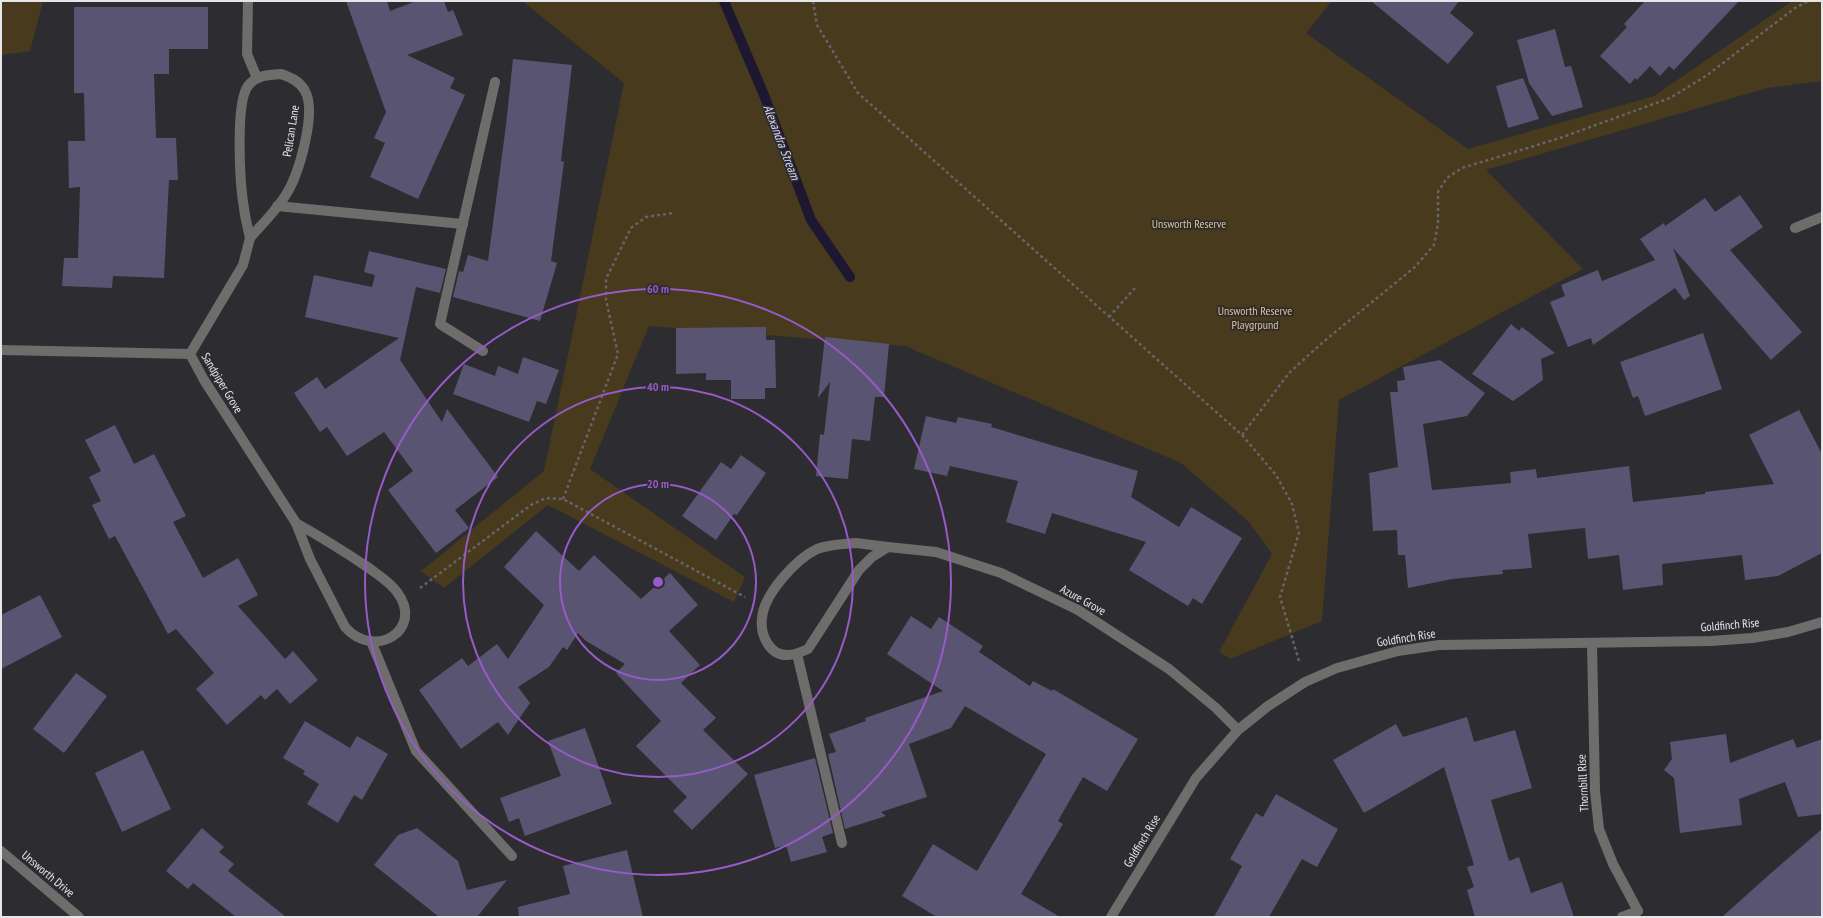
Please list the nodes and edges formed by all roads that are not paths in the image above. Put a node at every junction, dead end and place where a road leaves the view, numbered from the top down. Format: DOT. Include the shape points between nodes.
graph roads {
  1 [pos="248,1"];
  2 [pos="257,78"];
  3 [pos="495,82"];
  4 [pos="277,206"];
  5 [pos="1822,217"];
  6 [pos="463,224"];
  7 [pos="1795,228"];
  8 [pos="250,238"];
  9 [pos="1,350"];
  10 [pos="483,350"];
  11 [pos="190,354"];
  12 [pos="296,523"];
  13 [pos="888,547"];
  14 [pos="1822,622"];
  15 [pos="371,641"];
  16 [pos="1592,644"];
  17 [pos="796,654"];
  18 [pos="1238,730"];
  19 [pos="842,843"];
  20 [pos="1,851"];
  21 [pos="512,856"];
  22 [pos="1640,915"];
  23 [pos="79,917"];
  24 [pos="1111,917"];
  25 [pos="1622,917"];
  1 -- 2 [label="street" via="248,54"];
  2 -- 4 [label="street, Pelican Lane" via="281,74 294,79 305,90 309,102 305,141 299,166 287,193"];
  2 -- 8 [label="street, Pelican Lane" via="248,86 241,108 243,200"];
  3 -- 6 [label="street"];
  4 -- 6 [label="street"];
  4 -- 8 [label="street, Pelican Lane"];
  5 -- 7 [label="street"];
  6 -- 10 [label="street" via="440,324"];
  8 -- 11 [label="street, Pelican Lane" via="243,265"];
  9 -- 11 [label="street, Sandpiper Grove"];
  11 -- 12 [label="street, Sandpiper Grove"];
  12 -- 15 [label="street, Sandpiper Grove" via="310,558 345,627 352,635"];
  12 -- 15 [label="street, Sandpiper Grove" via="337,546 397,591 403,601 404,622 392,637 382,642"];
  13 -- 17 [label="street" via="872,557 859,570 817,637 808,649"];
  13 -- 17 [label="street, Azure Grove" via="856,543 829,546 806,555 786,573 765,608 761,627 768,646 786,655"];
  13 -- 18 [label="street, Azure Grove" via="936,552 1001,573 1078,610 1169,669"];
  14 -- 16 [label="street, Goldfinch Rise" via="1788,632 1752,638"];
  15 -- 21 [label="street" via="416,751"];
  16 -- 18 [label="street, Goldfinch Rise" via="1514,643 1425,647 1367,658 1305,682 1268,706"];
  16 -- 22 [label="street, Thornbill Rise" via="1595,791 1599,829 1613,864"];
  17 -- 19 [label="street"];
  18 -- 24 [label="street, Goldfinch Rise" via="1196,778"];
  20 -- 23 [label="street, Unsworth Drive"];
  22 -- 25 [label="street"];
}
